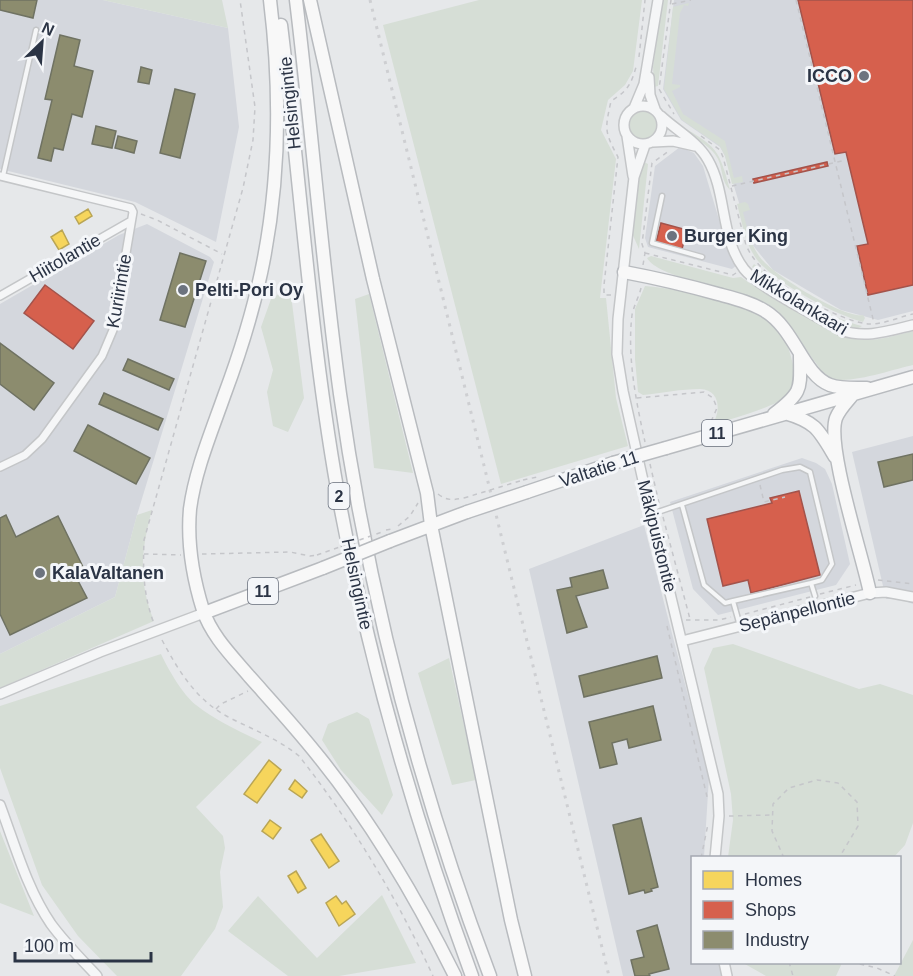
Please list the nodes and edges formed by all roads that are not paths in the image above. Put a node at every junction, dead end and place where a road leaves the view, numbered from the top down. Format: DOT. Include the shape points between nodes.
graph roads {
  1 [pos="270,0"];
  2 [pos="278,0"];
  3 [pos="296,0"];
  4 [pos="310,0"];
  5 [pos="658,0"];
  6 [pos="36,30"];
  7 [pos="650,61"];
  8 [pos="634,108"];
  9 [pos="658,113"];
  10 [pos="626,134"];
  11 [pos="649,143"];
  12 [pos="698,147"];
  13 [pos="2,176"];
  14 [pos="634,177"];
  15 [pos="662,196"];
  16 [pos="131,221"];
  17 [pos="702,257"];
  18 [pos="624,272"];
  19 [pos="0,296"];
  20 [pos="913,325"];
  21 [pos="800,353"];
  22 [pos="913,377"];
  23 [pos="861,390"];
  24 [pos="785,413"];
  25 [pos="768,418"];
  26 [pos="837,460"];
  27 [pos="0,467"];
  28 [pos="682,505"];
  29 [pos="651,515"];
  30 [pos="431,525"];
  31 [pos="811,583"];
  32 [pos="869,588"];
  33 [pos="815,596"];
  34 [pos="913,597"];
  35 [pos="733,600"];
  36 [pos="204,613"];
  37 [pos="740,626"];
  38 [pos="682,641"];
  39 [pos="0,694"];
  40 [pos="0,805"];
  41 [pos="715,856"];
  42 [pos="97,976"];
  43 [pos="455,976"];
  44 [pos="472,976"];
  45 [pos="490,976"];
  46 [pos="525,976"];
  1 -- 36 [label="highway" via="276,109 267,246 247,331 195,482 190,511 194,578"];
  2 -- 44 [label="highway, Helsingintie / 2" via="308,282 341,509 378,678 407,785"];
  3 -- 45 [label="highway, Helsingintie / 2" via="341,395 372,577 447,856"];
  4 -- 30 [label="highway" via="427,493"];
  5 -- 7 [label="street"];
  6 -- 13 [label="lane"];
  7 -- 8 [label="street"];
  7 -- 9 [label="street" via="650,95"];
  8 -- 9 [label="street" via="648,106"];
  8 -- 10 [label="street" via="624,119"];
  9 -- 11 [label="street" via="663,126 660,135"];
  9 -- 12 [label="street, Mikkolankaari"];
  10 -- 11 [label="street" via="632,141"];
  10 -- 14 [label="street, Mäkipuistontie"];
  11 -- 12 [label="street" via="673,141"];
  11 -- 14 [label="street, Mäkipuistontie"];
  12 -- 20 [label="street, Mikkolankaari" via="714,173 731,244 744,269 756,281 853,335 870,336"];
  13 -- 16 [label="street, Kuriirintie" via="131,208"];
  14 -- 18 [label="street, Mäkipuistontie"];
  15 -- 17 [label="lane" via="652,243"];
  16 -- 19 [label="street, Hiitolantie"];
  16 -- 27 [label="street, Kuriirintie" via="113,330 102,356 42,439 25,455"];
  18 -- 21 [label="highway" via="676,282 762,309 784,327"];
  18 -- 29 [label="street, Mäkipuistontie" via="617,354"];
  21 -- 23 [label="highway" via="816,376 828,384"];
  21 -- 25 [label="highway" via="798,391"];
  22 -- 23 [label="highway, 11"];
  23 -- 24 [label="highway, 11"];
  23 -- 26 [label="highway" via="842,408 836,420"];
  24 -- 25 [label="highway, 11"];
  24 -- 26 [label="highway" via="814,425"];
  25 -- 30 [label="highway, Valtatie 11 / 11, bridge" via="525,486"];
  26 -- 32 [label="highway"];
  28 -- 29 [label="lane"];
  28 -- 31 [label="lane" via="800,467 810,472 832,564 822,580"];
  28 -- 35 [label="lane" via="705,585 725,603"];
  29 -- 38 [label="street, Mäkipuistontie"];
  30 -- 36 [label="highway, 11, bridge" via="391,535 323,568"];
  30 -- 46 [label="highway"];
  31 -- 33 [label="lane"];
  31 -- 35 [label="lane"];
  32 -- 34 [label="street, Sepänpellontie"];
  32 -- 37 [label="street, Sepänpellontie"];
  35 -- 37 [label="lane"];
  36 -- 39 [label="street"];
  36 -- 43 [label="highway" via="217,637 317,754 365,818"];
  37 -- 38 [label="street, Sepänpellontie"];
  38 -- 41 [label="street, Mäkipuistontie" via="718,794"];
  40 -- 42 [label="street" via="36,899 69,947"];
}
